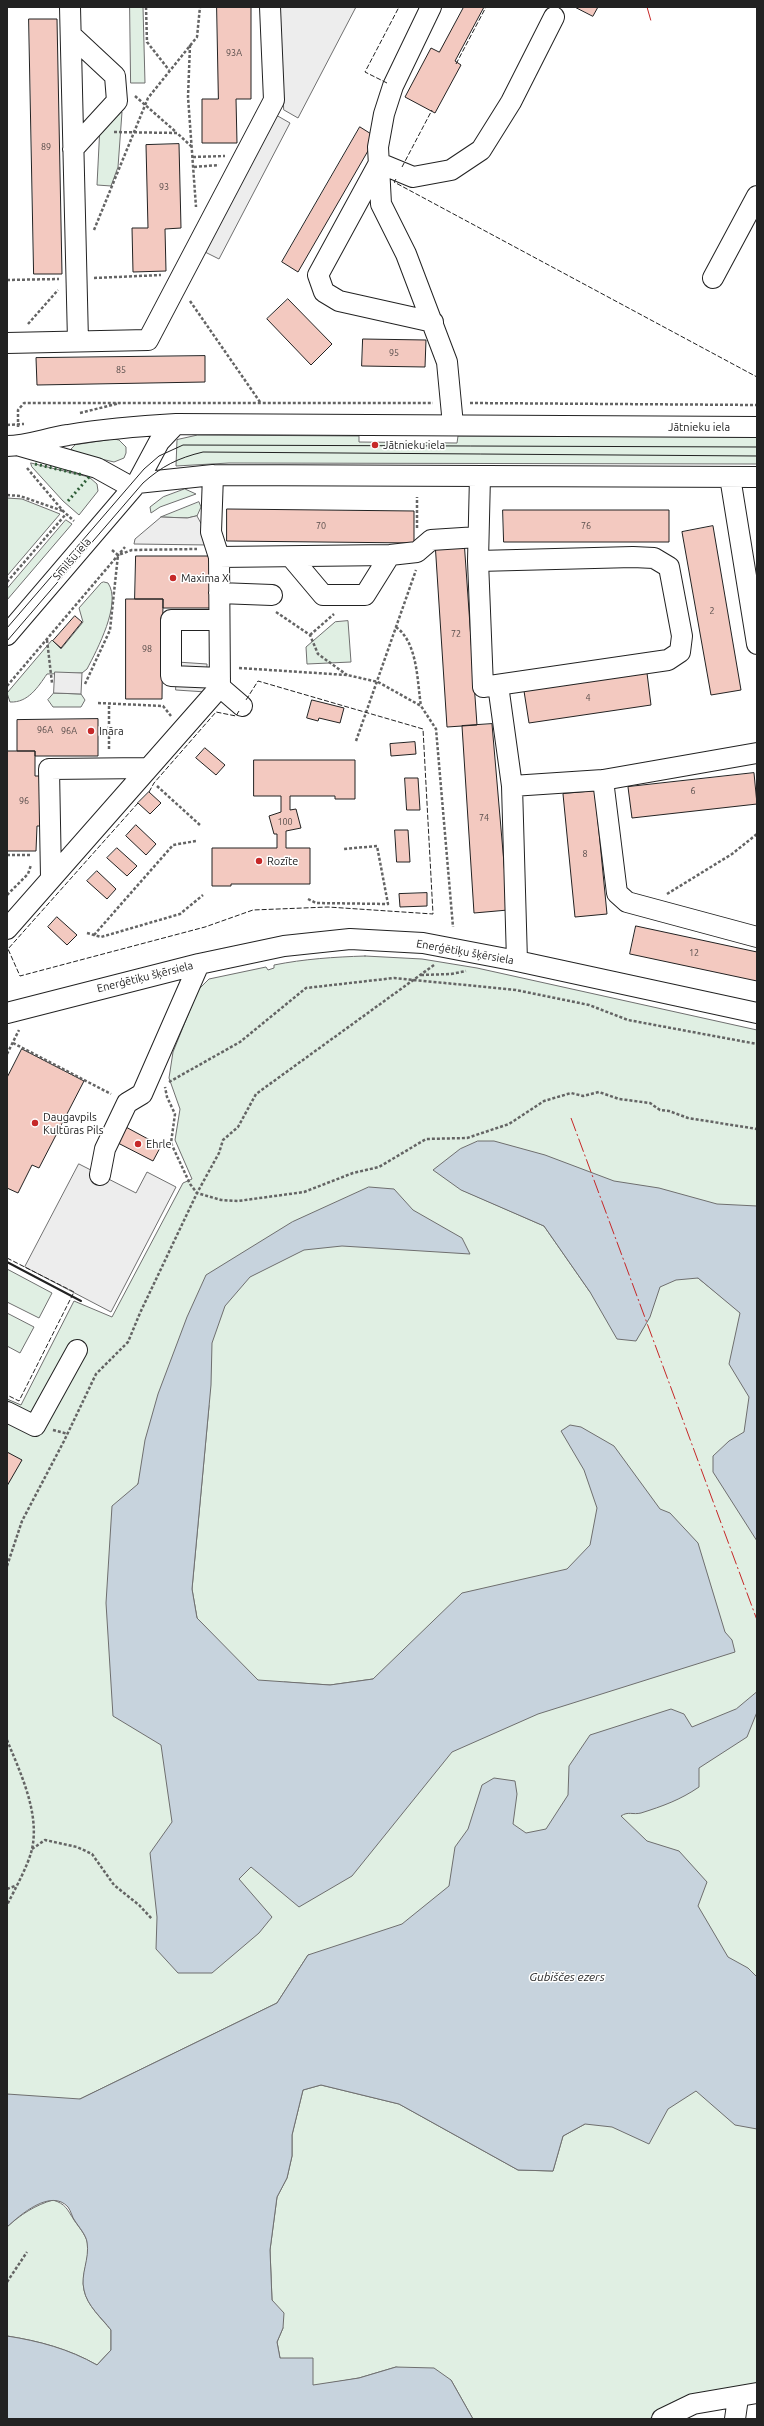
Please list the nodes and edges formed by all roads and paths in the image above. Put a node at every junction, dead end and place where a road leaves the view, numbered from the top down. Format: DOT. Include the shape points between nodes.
graph roads {
  1 [pos="70,7"];
  2 [pos="146,7"];
  3 [pos="200,7"];
  4 [pos="270,7"];
  5 [pos="431,7"];
  6 [pos="554,17"];
  7 [pos="70,35"];
  8 [pos="190,44"];
  9 [pos="169,70"];
  10 [pos="115,76"];
  11 [pos="145,105"];
  12 [pos="135,132"];
  13 [pos="88,133"];
  14 [pos="177,133"];
  15 [pos="249,146"];
  16 [pos="192,147"];
  17 [pos="73,149"];
  18 [pos="193,157"];
  19 [pos="379,163"];
  20 [pos="757,196"];
  21 [pos="214,213"];
  22 [pos="94,232"];
  23 [pos="713,278"];
  24 [pos="72,279"];
  25 [pos="179,279"];
  26 [pos="7,280"];
  27 [pos="433,322"];
  28 [pos="78,341"];
  29 [pos="10,342"];
  30 [pos="124,402"];
  31 [pos="261,403"];
  32 [pos="176,424"];
  33 [pos="453,425"];
  34 [pos="757,427"];
  35 [pos="17,447"];
  36 [pos="213,475"];
  37 [pos="480,476"];
  38 [pos="757,477"];
  39 [pos="730,478"];
  40 [pos="135,486"];
  41 [pos="7,495"];
  42 [pos="417,497"];
  43 [pos="63,511"];
  44 [pos="66,514"];
  45 [pos="74,521"];
  46 [pos="478,537"];
  47 [pos="125,546"];
  48 [pos="216,546"];
  49 [pos="424,546"];
  50 [pos="112,550"];
  51 [pos="118,555"];
  52 [pos="390,555"];
  53 [pos="291,557"];
  54 [pos="478,561"];
  55 [pos="7,582"];
  56 [pos="219,593"];
  57 [pos="272,603"];
  58 [pos="219,620"];
  59 [pos="396,627"];
  60 [pos="7,635"];
  61 [pos="47,639"];
  62 [pos="757,644"];
  63 [pos="347,675"];
  64 [pos="220,677"];
  65 [pos="52,682"];
  66 [pos="378,682"];
  67 [pos="85,684"];
  68 [pos="498,684"];
  69 [pos="7,686"];
  70 [pos="98,703"];
  71 [pos="109,704"];
  72 [pos="242,706"];
  73 [pos="421,706"];
  74 [pos="182,731"];
  75 [pos="356,741"];
  76 [pos="757,753"];
  77 [pos="109,769"];
  78 [pos="151,776"];
  79 [pos="603,780"];
  80 [pos="512,786"];
  81 [pos="201,826"];
  82 [pos="757,834"];
  83 [pos="196,841"];
  84 [pos="343,848"];
  85 [pos="7,855"];
  86 [pos="51,878"];
  87 [pos="202,894"];
  88 [pos="7,895"];
  89 [pos="308,898"];
  90 [pos="653,909"];
  91 [pos="454,927"];
  92 [pos="7,929"];
  93 [pos="87,933"];
  94 [pos="94,935"];
  95 [pos="757,937"];
  96 [pos="459,950"];
  97 [pos="517,961"];
  98 [pos="199,964"];
  99 [pos="414,980"];
  100 [pos="7,1013"];
  101 [pos="757,1014"];
  102 [pos="13,1043"];
  103 [pos="757,1044"];
  104 [pos="165,1084"];
  105 [pos="127,1102"];
  106 [pos="757,1129"];
  107 [pos="171,1143"];
  108 [pos="100,1175"];
  109 [pos="197,1193"];
  110 [pos="77,1350"];
  111 [pos="7,1412"];
  112 [pos="7,1566"];
  113 [pos="7,1740"];
  114 [pos="32,1849"];
  115 [pos="16,1886"];
  116 [pos="7,1889"];
  117 [pos="7,1905"];
  118 [pos="152,1920"];
  119 [pos="27,2252"];
  120 [pos="7,2282"];
  121 [pos="757,2393"];
  122 [pos="738,2398"];
  123 [pos="662,2419"];
  124 [pos="735,2419"];
  1 -- 7 [label="street"];
  2 -- 9 [label="path" via="147,42"];
  3 -- 8 [label="path" via="197,37"];
  4 -- 15 [label="street" via="274,100"];
  5 -- 19 [label="street" via="393,86 381,127"];
  6 -- 19 [label="street" via="511,102 481,150 451,170 413,178"];
  7 -- 10 [label="street"];
  7 -- 17 [label="street"];
  8 -- 9 [label="path"];
  8 -- 16 [label="path" via="188,97"];
  9 -- 11 [label="path"];
  10 -- 11 [label="path"];
  10 -- 13 [label="street" via="117,101"];
  11 -- 12 [label="path"];
  11 -- 14 [label="path"];
  12 -- 13 [label="path"];
  12 -- 14 [label="path"];
  12 -- 22 [label="path"];
  13 -- 17 [label="street"];
  14 -- 16 [label="path"];
  15 -- 18 [label="path" via="228,156"];
  15 -- 21 [label="street"];
  16 -- 18 [label="path"];
  17 -- 24 [label="street"];
  18 -- 21 [label="path" via="196,214"];
  19 -- 27 [label="street" via="381,204 406,254"];
  19 -- 27 [label="street" via="318,275 324,292 339,301"];
  20 -- 23 [label="street"];
  21 -- 25 [label="street"];
  24 -- 25 [label="path"];
  24 -- 26 [label="path"];
  24 -- 28 [label="street"];
  24 -- 29 [label="path"];
  25 -- 28 [label="street" via="148,340"];
  25 -- 31 [label="path"];
  27 -- 33 [label="street" via="447,362"];
  28 -- 29 [label="street"];
  30 -- 35 [label="path" via="24,403 18,410"];
  32 -- 33 [label="street, Jātnieku iela"];
  32 -- 35 [label="street, Jātnieku iela" via="123,427 42,440"];
  32 -- 40 [label="street, Smilšu iela" via="159,442"];
  33 -- 34 [label="street, Jātnieku iela"];
  35 -- 40 [label="street" via="97,468"];
  35 -- 43 [label="path"];
  36 -- 37 [label="street"];
  36 -- 40 [label="street"];
  36 -- 48 [label="street"];
  37 -- 39 [label="street"];
  37 -- 46 [label="street"];
  38 -- 39 [label="street"];
  39 -- 62 [label="street"];
  40 -- 60 [label="street, Smilšu iela"];
  41 -- 43 [label="path" via="20,496"];
  42 -- 49 [label="path"];
  43 -- 44 [label="path"];
  44 -- 45 [label="path"];
  44 -- 55 [label="path"];
  46 -- 49 [label="street"];
  46 -- 54 [label="street"];
  47 -- 51 [label="path"];
  48 -- 51 [label="path" via="132,550"];
  48 -- 53 [label="street"];
  48 -- 56 [label="street"];
  49 -- 52 [label="street"];
  49 -- 59 [label="path"];
  50 -- 51 [label="path"];
  51 -- 61 [label="path"];
  51 -- 67 [label="path" via="110,630"];
  52 -- 53 [label="street"];
  52 -- 53 [label="street" via="365,595 323,595"];
  54 -- 68 [label="street" via="483,687"];
  54 -- 68 [label="street" via="654,558 669,567 682,636 680,652 668,660"];
  56 -- 57 [label="street"];
  56 -- 58 [label="street"];
  57 -- 63 [label="path" via="310,635 318,654"];
  58 -- 64 [label="street"];
  58 -- 64 [label="street" via="171,620 170,676"];
  59 -- 66 [label="path"];
  59 -- 73 [label="path" via="405,633 413,655"];
  61 -- 65 [label="path"];
  61 -- 69 [label="path"];
  63 -- 64 [label="path" via="281,669"];
  63 -- 66 [label="path"];
  64 -- 72 [label="street"];
  64 -- 74 [label="street"];
  66 -- 73 [label="path"];
  66 -- 75 [label="path"];
  68 -- 80 [label="street"];
  70 -- 71 [label="path"];
  71 -- 74 [label="path" via="163,706"];
  71 -- 77 [label="path"];
  73 -- 91 [label="path" via="436,729"];
  74 -- 78 [label="street"];
  76 -- 79 [label="street"];
  77 -- 78 [label="street"];
  77 -- 86 [label="street" via="49,769"];
  78 -- 81 [label="path"];
  78 -- 86 [label="street"];
  79 -- 80 [label="street"];
  79 -- 90 [label="street" via="617,893 627,902"];
  80 -- 97 [label="street"];
  82 -- 90 [label="path" via="732,854 668,893"];
  83 -- 94 [label="path" via="173,845"];
  84 -- 89 [label="path" via="377,846 388,904 316,903"];
  85 -- 88 [label="path" via="35,855 28,874"];
  86 -- 92 [label="street"];
  87 -- 94 [label="path" via="180,914 101,937"];
  90 -- 95 [label="street"];
  93 -- 94 [label="path"];
  96 -- 97 [label="street, Enerģētiķu šķērsiela"];
  96 -- 98 [label="street, Enerģētiķu šķērsiela" via="423,943 350,939 284,946"];
  96 -- 99 [label="path" via="428,968"];
  97 -- 101 [label="street, Enerģētiķu šķērsiela"];
  98 -- 100 [label="street, Enerģētiķu šķērsiela"];
  98 -- 105 [label="street" via="142,1094"];
  99 -- 103 [label="path" via="516,990 589,1005 628,1020"];
  99 -- 104 [label="path" via="394,978 306,988 240,1042"];
  99 -- 109 [label="path" via="256,1094 238,1127 223,1140 219,1153"];
  102 -- 105 [label="path"];
  105 -- 108 [label="street" via="105,1149"];
  106 -- 109 [label="path" via="688,1118 669,1110 660,1110 650,1103 619,1100 599,1092 583,1096 571,1093 544,1101 509,1124 467,1138 426,1139 379,1167 353,1173 304,1192 238,1201 221,1200"];
  107 -- 109 [label="path" via="190,1184"];
  109 -- 112 [label="path" via="128,1342 96,1374 22,1521"];
  110 -- 111 [label="street" via="35,1426"];
  113 -- 114 [label="path" via="21,1776 32,1816"];
  114 -- 115 [label="path"];
  114 -- 118 [label="path" via="45,1840 92,1854 114,1885 139,1905"];
  115 -- 116 [label="path"];
  115 -- 117 [label="path"];
  119 -- 120 [label="path"];
  121 -- 122 [label="street"];
  122 -- 123 [label="street" via="693,2404"];
  122 -- 124 [label="street"];
}
